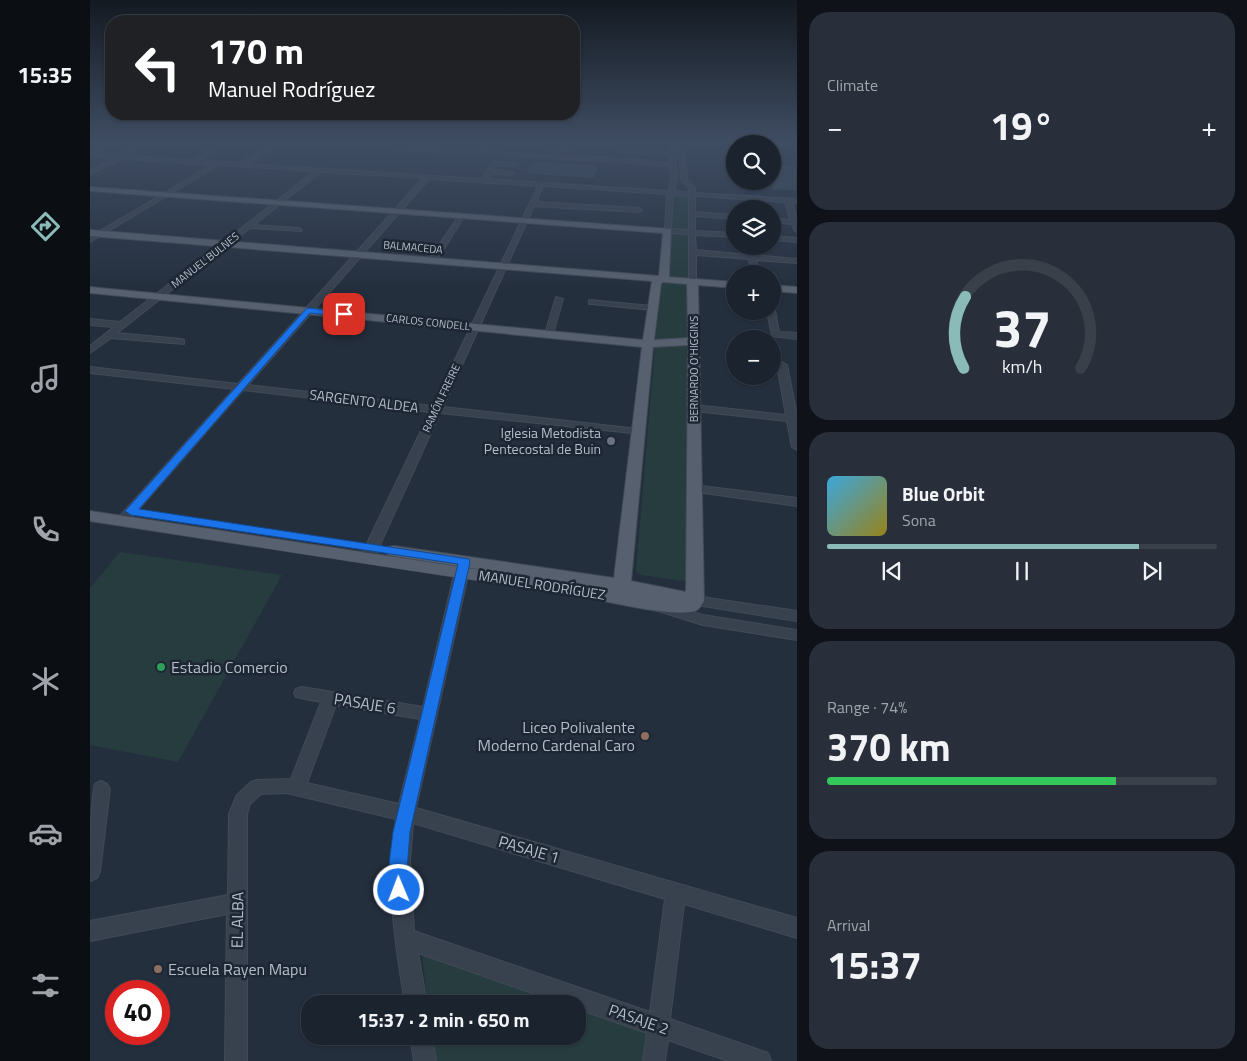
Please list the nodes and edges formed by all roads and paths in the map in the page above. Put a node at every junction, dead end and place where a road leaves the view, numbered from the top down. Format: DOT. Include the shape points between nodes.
graph roads {
  1 [pos="109,191"];
  2 [pos="173,191"];
  3 [pos="294,191"];
  4 [pos="414,191"];
  5 [pos="538,191"];
  6 [pos="635,191"];
  7 [pos="692,191"];
  8 [pos="671,193"];
  9 [pos="692,194"];
  10 [pos="166,195"];
  11 [pos="743,198"];
  12 [pos="788,201"];
  13 [pos="797,202"];
  14 [pos="278,203"];
  15 [pos="532,204"];
  16 [pos="639,210"];
  17 [pos="397,211"];
  18 [pos="692,214"];
  19 [pos="460,215"];
  20 [pos="726,216"];
  21 [pos="525,220"];
  22 [pos="781,221"];
  23 [pos="796,222"];
  24 [pos="248,226"];
  25 [pos="299,230"];
  26 [pos="797,230"];
  27 [pos="668,231"];
  28 [pos="691,232"];
  29 [pos="90,233"];
  30 [pos="101,234"];
  31 [pos="726,235"];
  32 [pos="781,239"];
  33 [pos="90,240"];
  34 [pos="797,240"];
  35 [pos="225,244"];
  36 [pos="691,252"];
  37 [pos="358,255"];
  38 [pos="752,257"];
  39 [pos="797,260"];
  40 [pos="430,261"];
  41 [pos="753,265"];
  42 [pos="503,267"];
  43 [pos="660,280"];
  44 [pos="692,282"];
  45 [pos="726,284"];
  46 [pos="781,289"];
  47 [pos="90,290"];
  48 [pos="797,290"];
  49 [pos="158,296"];
  50 [pos="559,299"];
  51 [pos="592,302"];
  52 [pos="652,308"];
  53 [pos="308,311"];
  54 [pos="773,320"];
  55 [pos="90,322"];
  56 [pos="122,325"];
  57 [pos="474,327"];
  58 [pos="109,334"];
  59 [pos="549,334"];
  60 [pos="797,336"];
  61 [pos="182,342"];
  62 [pos="694,342"];
  63 [pos="648,344"];
  64 [pos="90,350"];
  65 [pos="782,365"];
  66 [pos="90,370"];
  67 [pos="241,387"];
  68 [pos="694,408"];
  69 [pos="436,409"];
  70 [pos="794,419"];
  71 [pos="638,432"];
  72 [pos="797,447"];
  73 [pos="694,489"];
  74 [pos="797,502"];
  75 [pos="90,505"];
  76 [pos="90,516"];
  77 [pos="126,516"];
  78 [pos="370,553"];
  79 [pos="463,567"];
  80 [pos="622,591"];
  81 [pos="695,601"];
  82 [pos="646,603"];
  83 [pos="797,616"];
  84 [pos="797,635"];
  85 [pos="302,693"];
  86 [pos="331,698"];
  87 [pos="429,714"];
  88 [pos="257,787"];
  89 [pos="296,788"];
  90 [pos="101,789"];
  91 [pos="406,813"];
  92 [pos="90,872"];
  93 [pos="676,892"];
  94 [pos="238,903"];
  95 [pos="797,928"];
  96 [pos="90,931"];
  97 [pos="405,938"];
  98 [pos="414,995"];
  99 [pos="659,1026"];
  100 [pos="422,1045"];
  101 [pos="236,1061"];
  102 [pos="425,1061"];
  103 [pos="654,1061"];
  104 [pos="760,1061"];
  1 -- 10 [label="main road"];
  2 -- 10 [label="street"];
  3 -- 14 [label="street, MANUEL BULNES"];
  4 -- 17 [label="street"];
  5 -- 15 [label="street, RAMÓN FREIRE"];
  6 -- 8 [label="street"];
  7 -- 9 [label="street, BERNARDO O'HIGGINS"];
  8 -- 9 [label="street"];
  8 -- 27 [label="street"];
  9 -- 11 [label="street"];
  9 -- 18 [label="street, BERNARDO O'HIGGINS"];
  10 -- 14 [label="main road"];
  10 -- 30 [label="street"];
  11 -- 12 [label="street"];
  12 -- 13 [label="street"];
  12 -- 23 [label="street"];
  14 -- 17 [label="main road"];
  14 -- 24 [label="street, MANUEL BULNES"];
  15 -- 16 [label="street"];
  15 -- 21 [label="street, RAMÓN FREIRE"];
  17 -- 19 [label="main road"];
  17 -- 37 [label="street"];
  18 -- 20 [label="street"];
  18 -- 28 [label="street, BERNARDO O'HIGGINS"];
  19 -- 21 [label="main road"];
  19 -- 40 [label="street"];
  21 -- 27 [label="main road"];
  21 -- 42 [label="street, RAMÓN FREIRE"];
  22 -- 23 [label="street"];
  23 -- 26 [label="street"];
  24 -- 25 [label="street"];
  24 -- 35 [label="street, MANUEL BULNES"];
  27 -- 28 [label="street"];
  27 -- 43 [label="main road" via="664,277"];
  28 -- 31 [label="street"];
  28 -- 36 [label="street, BERNARDO O'HIGGINS"];
  29 -- 30 [label="main road, BALMACEDA"];
  30 -- 33 [label="street"];
  30 -- 35 [label="main road, BALMACEDA"];
  32 -- 34 [label="street"];
  35 -- 37 [label="main road, BALMACEDA"];
  35 -- 49 [label="street, MANUEL BULNES"];
  36 -- 38 [label="street"];
  36 -- 44 [label="street, BERNARDO O'HIGGINS"];
  37 -- 40 [label="main road, BALMACEDA"];
  37 -- 53 [label="street"];
  38 -- 39 [label="street"];
  38 -- 41 [label="street"];
  40 -- 42 [label="main road, BALMACEDA"];
  42 -- 43 [label="main road, BALMACEDA"];
  42 -- 57 [label="street, RAMÓN FREIRE"];
  43 -- 44 [label="main road, BALMACEDA"];
  43 -- 52 [label="main road" via="656,283"];
  44 -- 45 [label="main road, BALMACEDA"];
  44 -- 62 [label="main road, BERNARDO O'HIGGINS"];
  46 -- 48 [label="main road"];
  47 -- 49 [label="main road, CARLOS CONDELL"];
  49 -- 53 [label="main road, CARLOS CONDELL"];
  49 -- 56 [label="street, MANUEL BULNES"];
  50 -- 59 [label="street"];
  51 -- 52 [label="street"];
  52 -- 63 [label="main road"];
  53 -- 57 [label="main road, CARLOS CONDELL"];
  53 -- 67 [label="street"];
  54 -- 60 [label="street" via="775,334"];
  55 -- 56 [label="street"];
  56 -- 58 [label="street, MANUEL BULNES"];
  57 -- 59 [label="main road, CARLOS CONDELL"];
  57 -- 69 [label="street, RAMÓN FREIRE"];
  58 -- 61 [label="street"];
  58 -- 64 [label="street, MANUEL BULNES"];
  59 -- 63 [label="main road, CARLOS CONDELL"];
  62 -- 63 [label="main road, CARLOS CONDELL"];
  62 -- 68 [label="main road, BERNARDO O'HIGGINS"];
  63 -- 71 [label="main road"];
  65 -- 70 [label="street"];
  66 -- 67 [label="street, SARGENTO ALDEA"];
  67 -- 69 [label="street, SARGENTO ALDEA"];
  67 -- 77 [label="street"];
  68 -- 70 [label="street"];
  68 -- 73 [label="main road, BERNARDO O'HIGGINS"];
  69 -- 71 [label="street, SARGENTO ALDEA"];
  69 -- 78 [label="street, RAMÓN FREIRE"];
  70 -- 72 [label="street"];
  71 -- 80 [label="main road"];
  73 -- 74 [label="street"];
  73 -- 81 [label="main road, BERNARDO O'HIGGINS"];
  75 -- 77 [label="main road, MANUEL RODRÍGUEZ"];
  76 -- 77 [label="main road, MANUEL RODRÍGUEZ"];
  77 -- 78 [label="main road, MANUEL RODRÍGUEZ"];
  78 -- 79 [label="main road, MANUEL RODRÍGUEZ"];
  79 -- 80 [label="main road, MANUEL RODRÍGUEZ"];
  79 -- 87 [label="street"];
  80 -- 81 [label="main road, MANUEL RODRÍGUEZ"];
  80 -- 82 [label="main road, MANUEL RODRÍGUEZ"];
  81 -- 82 [label="main road, MANUEL RODRÍGUEZ" via="684,607"];
  81 -- 83 [label="street, MANUEL RODRÍGUEZ"];
  82 -- 84 [label="street" via="703,620"];
  85 -- 86 [label="street, PASAJE 6"];
  86 -- 87 [label="street, PASAJE 6"];
  86 -- 89 [label="street"];
  87 -- 91 [label="street"];
  88 -- 89 [label="street, PASAJE 1" via="277,785"];
  88 -- 94 [label="street, EL ALBA" via="243,800 238,814"];
  89 -- 91 [label="street, PASAJE 1"];
  90 -- 92 [label="street"];
  91 -- 93 [label="street, PASAJE 1"];
  91 -- 97 [label="street" via="398,870"];
  93 -- 95 [label="street, PASAJE 1"];
  93 -- 99 [label="street"];
  94 -- 96 [label="street"];
  94 -- 101 [label="street, EL ALBA"];
  97 -- 98 [label="street"];
  97 -- 99 [label="street, PASAJE 2"];
  99 -- 103 [label="street"];
  99 -- 104 [label="street, PASAJE 2"];
  100 -- 102 [label="street"];
}
